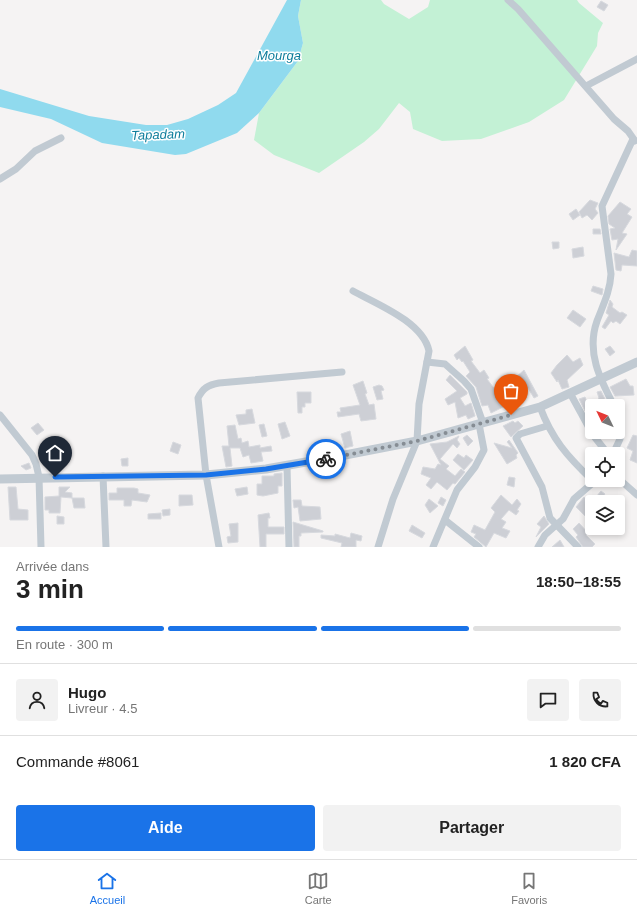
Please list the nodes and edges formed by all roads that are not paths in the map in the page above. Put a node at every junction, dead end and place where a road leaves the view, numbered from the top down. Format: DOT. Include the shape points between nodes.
graph roads {
  1 [pos="508,0"];
  2 [pos="637,59"];
  3 [pos="586,86"];
  4 [pos="61,138"];
  5 [pos="635,141"];
  6 [pos="0,179"];
  7 [pos="353,292"];
  8 [pos="427,362"];
  9 [pos="637,362"];
  10 [pos="342,372"];
  11 [pos="600,379"];
  12 [pos="570,393"];
  13 [pos="610,399"];
  14 [pos="540,407"];
  15 [pos="0,415"];
  16 [pos="481,423"];
  17 [pos="547,426"];
  18 [pos="417,441"];
  19 [pos="602,447"];
  20 [pos="287,466"];
  21 [pos="585,472"];
  22 [pos="206,475"];
  23 [pos="103,476"];
  24 [pos="39,477"];
  25 [pos="0,478"];
  26 [pos="625,484"];
  27 [pos="587,487"];
  28 [pos="637,495"];
  29 [pos="445,520"];
  30 [pos="556,525"];
  31 [pos="41,547"];
  32 [pos="106,547"];
  33 [pos="219,547"];
  34 [pos="289,547"];
  35 [pos="378,547"];
  36 [pos="433,547"];
  37 [pos="479,547"];
  38 [pos="538,547"];
  39 [pos="578,547"];
  1 -- 3 [label="street"];
  2 -- 3 [label="street"];
  3 -- 5 [label="street"];
  4 -- 6 [label="street" via="35,151 16,169"];
  5 -- 11 [label="street" via="602,206 611,274 608,295 592,339 594,362"];
  7 -- 8 [label="street" via="395,313 423,337 429,351"];
  8 -- 16 [label="street" via="448,365 464,381 471,389"];
  8 -- 18 [label="street" via="419,404"];
  9 -- 11 [label="street"];
  10 -- 22 [label="street" via="209,385 202,390 198,398"];
  11 -- 12 [label="street"];
  11 -- 13 [label="street"];
  12 -- 14 [label="street"];
  12 -- 19 [label="street"];
  14 -- 16 [label="street"];
  14 -- 17 [label="street"];
  15 -- 24 [label="street" via="32,455"];
  16 -- 18 [label="street"];
  16 -- 29 [label="street" via="484,450 475,467 459,486"];
  17 -- 21 [label="street" via="571,460"];
  17 -- 30 [label="street" via="520,434 516,438 542,488 550,518"];
  18 -- 20 [label="street"];
  18 -- 35 [label="street" via="393,499"];
  20 -- 22 [label="street"];
  20 -- 34 [label="street"];
  22 -- 23 [label="street"];
  22 -- 33 [label="street"];
  23 -- 24 [label="street"];
  23 -- 32 [label="street"];
  24 -- 25 [label="street"];
  24 -- 31 [label="street"];
  26 -- 28 [label="street"];
  27 -- 30 [label="street" via="574,499"];
  29 -- 36 [label="street"];
  29 -- 37 [label="street"];
  30 -- 38 [label="street" via="545,535"];
  30 -- 39 [label="street"];
}
